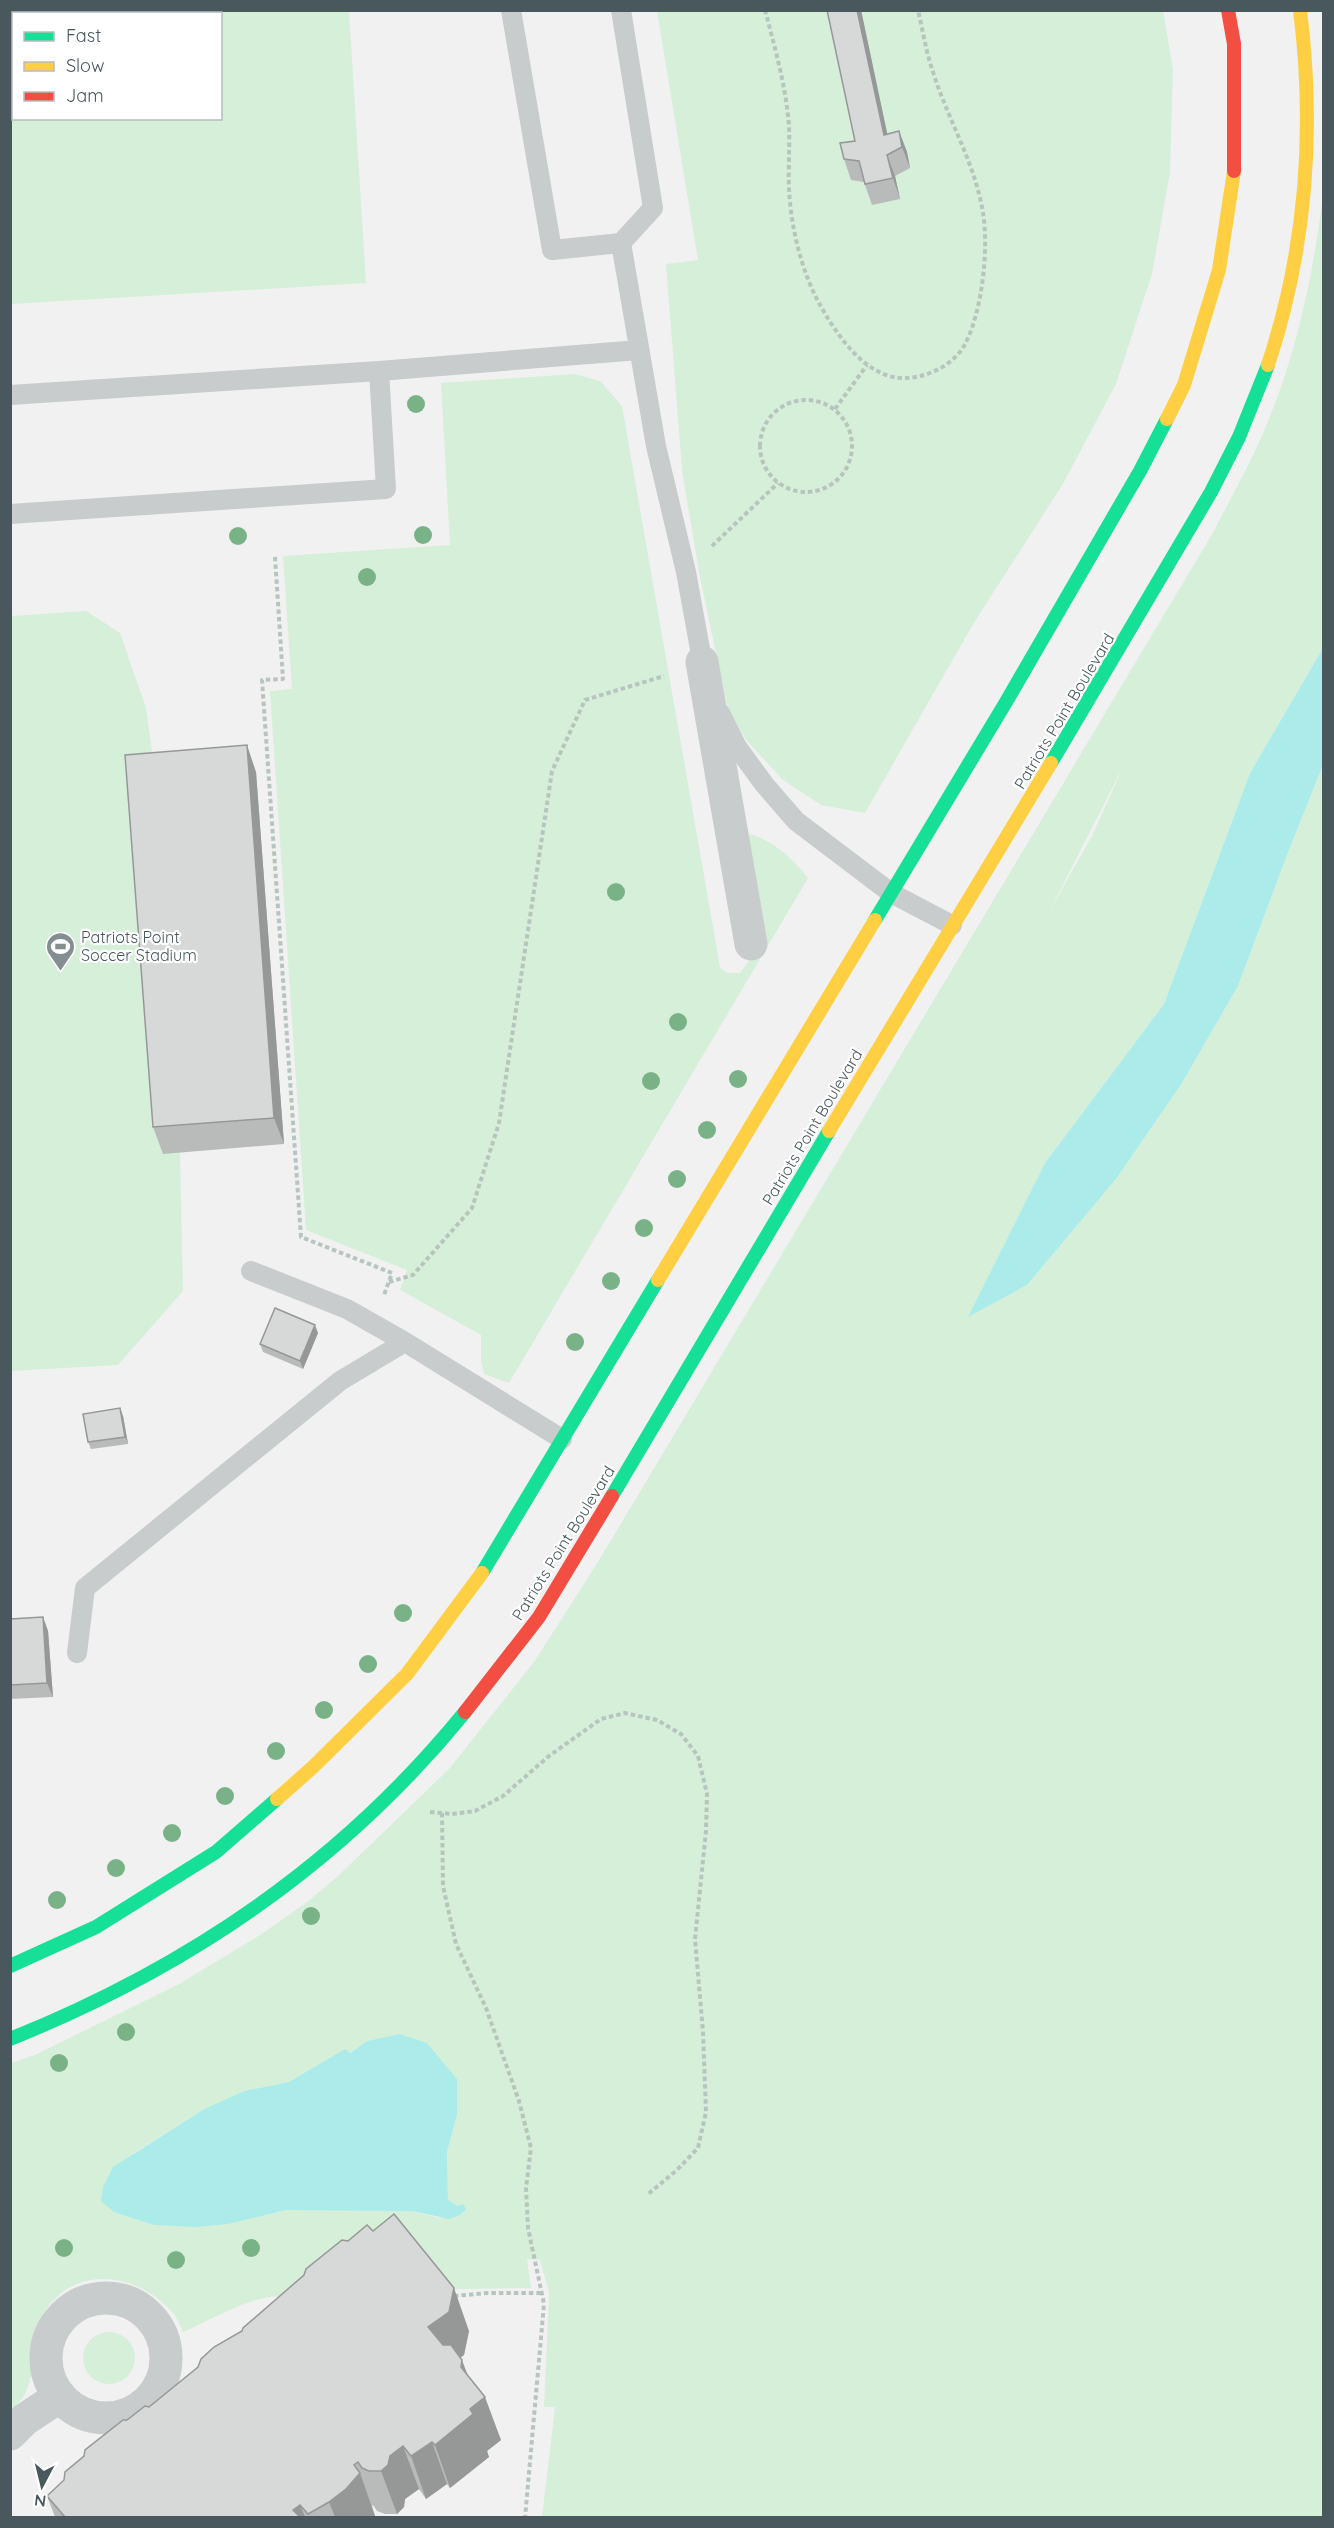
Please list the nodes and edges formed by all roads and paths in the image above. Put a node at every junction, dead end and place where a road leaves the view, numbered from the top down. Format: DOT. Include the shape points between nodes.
graph roads {
  1 [pos="511,10"];
  2 [pos="621,10"];
  3 [pos="765,10"];
  4 [pos="918,10"];
  5 [pos="1228,10"];
  6 [pos="1300,10"];
  7 [pos="621,243"];
  8 [pos="639,350"];
  9 [pos="867,365"];
  10 [pos="379,371"];
  11 [pos="10,395"];
  12 [pos="835,409"];
  13 [pos="778,483"];
  14 [pos="10,514"];
  15 [pos="275,557"];
  16 [pos="686,572"];
  17 [pos="702,662"];
  18 [pos="891,893"];
  19 [pos="952,925"];
  20 [pos="750,944"];
  21 [pos="252,1271"];
  22 [pos="389,1282"];
  23 [pos="374,1324"];
  24 [pos="405,1342"];
  25 [pos="562,1439"];
  26 [pos="77,1653"];
  27 [pos="391,1795"];
  28 [pos="442,1813"];
  29 [pos="10,1965"];
  30 [pos="10,2039"];
  31 [pos="647,2195"];
  32 [pos="542,2293"];
  33 [pos="446,2301"];
  34 [pos="60,2396"];
  35 [pos="10,2434"];
  36 [pos="525,2517"];
  1 -- 7 [label="lane" via="552,250"];
  2 -- 7 [label="lane" via="653,208"];
  3 -- 9 [label="path" via="780,67 789,125 789,191 798,248 818,301 843,341"];
  4 -- 9 [label="path" via="933,72 971,169 983,214 983,275 974,322 963,348 941,369 896,379"];
  5 -- 18 [label="street" via="1234,44 1234,170 1219,270 1184,384 1140,471"];
  6 -- 19 [label="street, Patriots Point Boulevard" via="1309,111 1305,192 1272,353 1249,416 1120,651"];
  7 -- 8 [label="lane"];
  8 -- 10 [label="lane"];
  8 -- 16 [label="lane" via="656,446"];
  9 -- 12 [label="path"];
  10 -- 11 [label="lane"];
  10 -- 14 [label="lane" via="386,489"];
  12 -- 13 [label="path" via="846,421 853,444 845,472 830,486 815,492 793,491"];
  12 -- 13 [label="path" via="806,399 789,402 772,414 759,443 765,468"];
  13 -- 16 [label="path"];
  15 -- 22 [label="path" via="283,679 262,680 301,1237 392,1273"];
  16 -- 17 [label="lane"];
  17 -- 18 [label="lane" via="712,696 737,747 764,784 796,820"];
  17 -- 20 [label="street"];
  17 -- 22 [label="path" via="585,700 552,771 499,1123 472,1208 413,1275"];
  18 -- 19 [label="lane"];
  18 -- 25 [label="street"];
  19 -- 27 [label="street, Patriots Point Boulevard" via="539,1617 465,1713"];
  21 -- 23 [label="lane"];
  22 -- 23 [label="path"];
  23 -- 24 [label="lane"];
  24 -- 25 [label="lane"];
  24 -- 26 [label="lane" via="340,1381 85,1588"];
  25 -- 29 [label="street" via="479,1578 407,1674 313,1767 216,1851 96,1927"];
  27 -- 28 [label="path" via="421,1811"];
  27 -- 30 [label="street, Patriots Point Boulevard" via="327,1852 232,1926 141,1979"];
  28 -- 31 [label="path" via="475,1811 503,1796 549,1756 601,1719 625,1713 657,1720 681,1734 698,1756 707,1794 695,1940 706,2112 698,2148"];
  28 -- 32 [label="path" via="443,1886 456,1944 486,2008 531,2148 526,2188 528,2228"];
  32 -- 33 [label="path" via="460,2295"];
  32 -- 36 [label="path"];
  34 -- 35 [label="street"];
}
